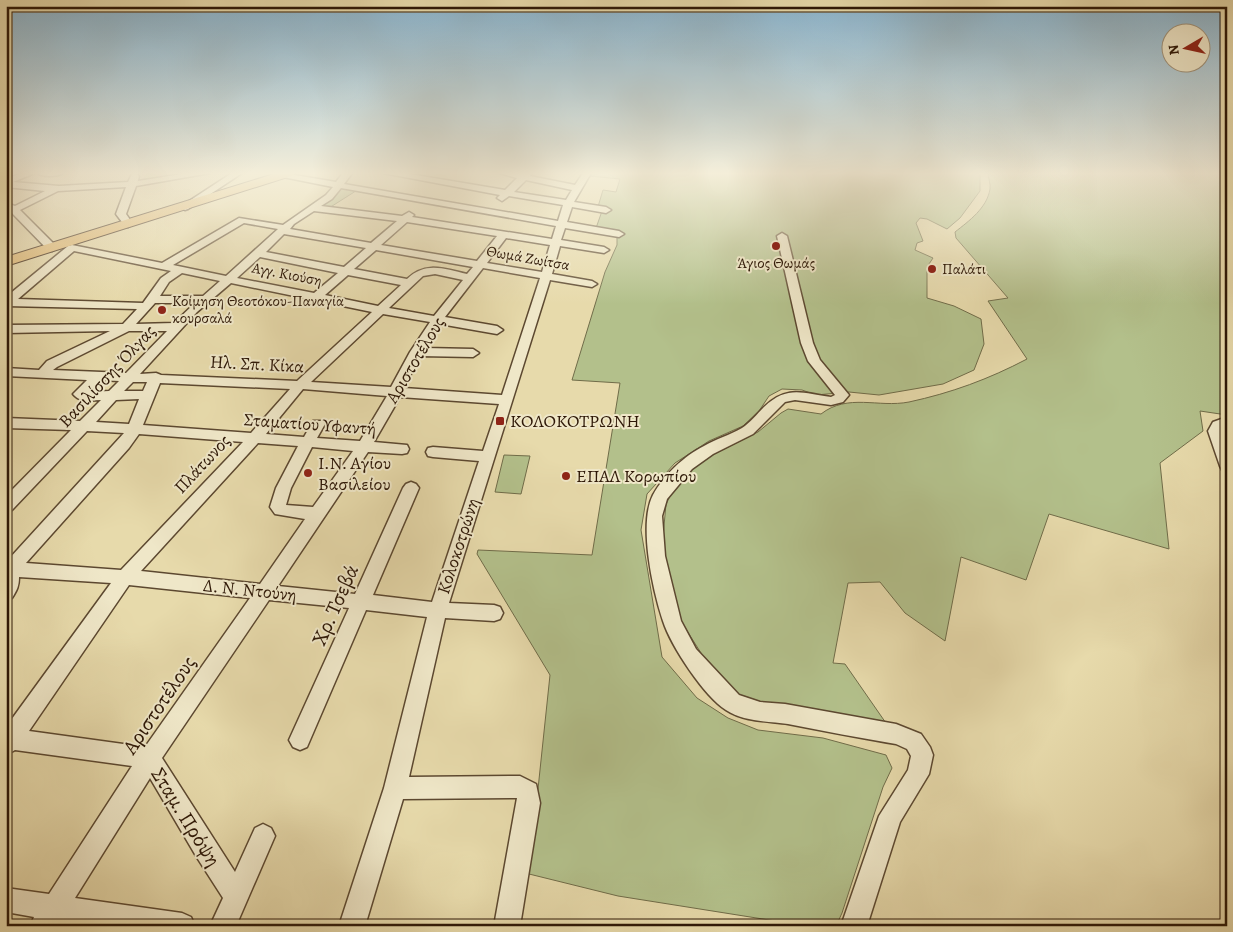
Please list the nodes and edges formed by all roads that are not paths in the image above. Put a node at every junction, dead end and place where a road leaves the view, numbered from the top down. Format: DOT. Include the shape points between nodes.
graph roads {
  1 [pos="17,216"];
  2 [pos="123,216"];
  3 [pos="152,216"];
  4 [pos="299,216"];
  5 [pos="383,216"];
  6 [pos="407,216"];
  7 [pos="482,216"];
  8 [pos="513,216"];
  9 [pos="564,216"];
  10 [pos="404,219"];
  11 [pos="128,224"];
  12 [pos="561,225"];
  13 [pos="284,229"];
  14 [pos="466,230"];
  15 [pos="619,234"];
  16 [pos="503,236"];
  17 [pos="782,236"];
  18 [pos="555,243"];
  19 [pos="70,246"];
  20 [pos="375,246"];
  21 [pos="52,248"];
  22 [pos="604,250"];
  23 [pos="258,254"];
  24 [pos="6,262"];
  25 [pos="164,266"];
  26 [pos="180,270"];
  27 [pos="347,271"];
  28 [pos="475,272"];
  29 [pos="545,277"];
  30 [pos="229,279"];
  31 [pos="409,283"];
  32 [pos="592,284"];
  33 [pos="318,296"];
  34 [pos="205,299"];
  35 [pos="6,303"];
  36 [pos="148,303"];
  37 [pos="381,310"];
  38 [pos="436,320"];
  39 [pos="177,327"];
  40 [pos="126,328"];
  41 [pos="6,329"];
  42 [pos="496,330"];
  43 [pos="416,352"];
  44 [pos="473,353"];
  45 [pos="6,372"];
  46 [pos="42,374"];
  47 [pos="98,376"];
  48 [pos="130,377"];
  49 [pos="156,378"];
  50 [pos="300,385"];
  51 [pos="395,393"];
  52 [pos="148,395"];
  53 [pos="112,396"];
  54 [pos="505,400"];
  55 [pos="1227,422"];
  56 [pos="6,423"];
  57 [pos="318,424"];
  58 [pos="86,426"];
  59 [pos="135,429"];
  60 [pos="254,439"];
  61 [pos="308,443"];
  62 [pos="364,446"];
  63 [pos="402,449"];
  64 [pos="433,452"];
  65 [pos="487,457"];
  66 [pos="1227,466"];
  67 [pos="411,488"];
  68 [pos="6,506"];
  69 [pos="318,514"];
  70 [pos="8,567"];
  71 [pos="125,577"];
  72 [pos="263,591"];
  73 [pos="6,593"];
  74 [pos="361,603"];
  75 [pos="438,610"];
  76 [pos="494,613"];
  77 [pos="8,740"];
  78 [pos="300,740"];
  79 [pos="150,758"];
  80 [pos="395,788"];
  81 [pos="263,836"];
  82 [pos="237,897"];
  83 [pos="6,900"];
  84 [pos="49,916"];
  85 [pos="182,926"];
  86 [pos="224,926"];
  87 [pos="352,926"];
  88 [pos="507,926"];
  89 [pos="854,926"];
  1 -- 21 [label="street"];
  2 -- 11 [label="street"];
  3 -- 11 [label="main road"];
  4 -- 13 [label="street, Βασιλίσσης Όλγας"];
  5 -- 10 [label="street"];
  6 -- 10 [label="street"];
  7 -- 14 [label="street"];
  8 -- 12 [label="street"];
  9 -- 12 [label="street, Κολοκοτρώνη"];
  10 -- 14 [label="street"];
  10 -- 20 [label="street"];
  11 -- 19 [label="main road"];
  12 -- 15 [label="street"];
  12 -- 18 [label="street, Κολοκοτρώνη"];
  13 -- 20 [label="street, Θωμά Ζωίτσα"];
  13 -- 23 [label="street, Βασιλίσσης Όλγας"];
  13 -- 25 [label="street, Θωμά Ζωίτσα" via="242,220"];
  14 -- 16 [label="street"];
  16 -- 18 [label="street"];
  16 -- 28 [label="street, Αριστοτέλους"];
  17 -- 89 [label="street" via="807,343 814,361 842,394 831,401 796,396 781,399 748,431 708,450 687,465 660,497 654,516 657,556 672,622 689,655 733,703 760,712 896,734 914,741 922,755 918,774 890,816"];
  18 -- 22 [label="street"];
  18 -- 29 [label="street, Κολοκοτρώνη"];
  19 -- 21 [label="main road"];
  19 -- 25 [label="street, Αγγ. Κιούση"];
  19 -- 35 [label="street"];
  20 -- 27 [label="street"];
  20 -- 28 [label="street, Θωμά Ζωίτσα"];
  21 -- 24 [label="main road"];
  23 -- 27 [label="street"];
  23 -- 30 [label="street, Βασιλίσσης Όλγας"];
  25 -- 26 [label="street, Αγγ. Κιούση"];
  26 -- 30 [label="street, Αγγ. Κιούση"];
  26 -- 36 [label="street" via="165,280"];
  27 -- 31 [label="street"];
  27 -- 33 [label="street"];
  28 -- 29 [label="street, Θωμά Ζωίτσα"];
  28 -- 31 [label="street, Πλάτωνος" via="427,271"];
  28 -- 38 [label="street, Αριστοτέλους"];
  29 -- 32 [label="street, Θωμά Ζωίτσα"];
  29 -- 54 [label="street, Κολοκοτρώνη"];
  30 -- 33 [label="street, Αγγ. Κιούση"];
  30 -- 34 [label="street, Βασιλίσσης Όλγας"];
  31 -- 37 [label="street, Πλάτωνος"];
  33 -- 37 [label="street, Αγγ. Κιούση"];
  34 -- 36 [label="street"];
  34 -- 39 [label="street, Βασιλίσσης Όλγας"];
  35 -- 36 [label="street"];
  36 -- 40 [label="street"];
  37 -- 38 [label="street, Αγγ. Κιούση"];
  37 -- 50 [label="street, Πλάτωνος"];
  38 -- 42 [label="street, Αγγ. Κιούση"];
  38 -- 43 [label="street, Αριστοτέλους"];
  39 -- 40 [label="street"];
  39 -- 48 [label="street, Βασιλίσσης Όλγας"];
  40 -- 41 [label="street"];
  40 -- 46 [label="street" via="52,364"];
  43 -- 44 [label="street"];
  43 -- 51 [label="street, Αριστοτέλους"];
  45 -- 46 [label="street, Ηλ. Σπ. Κίκα"];
  46 -- 47 [label="street, Ηλ. Σπ. Κίκα"];
  47 -- 48 [label="street, Ηλ. Σπ. Κίκα"];
  47 -- 53 [label="street" via="80,394"];
  48 -- 49 [label="street, Ηλ. Σπ. Κίκα"];
  48 -- 53 [label="street, Βασιλίσσης Όλγας"];
  49 -- 50 [label="street, Ηλ. Σπ. Κίκα"];
  49 -- 52 [label="street"];
  50 -- 51 [label="street, Ηλ. Σπ. Κίκα"];
  50 -- 60 [label="street, Πλάτωνος"];
  51 -- 54 [label="street, Ηλ. Σπ. Κίκα"];
  51 -- 62 [label="street, Αριστοτέλους"];
  52 -- 53 [label="street"];
  52 -- 59 [label="street"];
  53 -- 58 [label="street, Βασιλίσσης Όλγας"];
  54 -- 65 [label="street, Κολοκοτρώνη"];
  55 -- 66 [label="street" via="1218,425 1215,431"];
  56 -- 58 [label="street, Σταματίου Υφαντή"];
  57 -- 61 [label="street"];
  58 -- 59 [label="street, Σταματίου Υφαντή"];
  58 -- 68 [label="street, Βασιλίσσης Όλγας"];
  59 -- 60 [label="street, Σταματίου Υφαντή"];
  59 -- 70 [label="street" via="95,478"];
  60 -- 61 [label="street, Σταματίου Υφαντή"];
  60 -- 71 [label="street, Πλάτωνος"];
  61 -- 62 [label="street, Σταματίου Υφαντή"];
  61 -- 69 [label="street" via="278,507"];
  62 -- 63 [label="street, Σταματίου Υφαντή"];
  62 -- 69 [label="street, Αριστοτέλους"];
  64 -- 65 [label="street"];
  65 -- 75 [label="street, Κολοκοτρώνη"];
  67 -- 74 [label="street, Χρ. Τσεβά"];
  69 -- 72 [label="street, Αριστοτέλους"];
  70 -- 71 [label="street, Δ. Ν. Ντούνη"];
  70 -- 73 [label="street" via="10,586"];
  71 -- 72 [label="street, Δ. Ν. Ντούνη"];
  71 -- 77 [label="street, Πλάτωνος"];
  72 -- 74 [label="street, Δ. Ν. Ντούνη"];
  72 -- 79 [label="street, Αριστοτέλους"];
  74 -- 75 [label="street, Δ. Ν. Ντούνη"];
  74 -- 78 [label="street, Χρ. Τσεβά"];
  75 -- 76 [label="street, Δ. Ν. Ντούνη"];
  75 -- 80 [label="street, Κολοκοτρώνη"];
  77 -- 79 [label="street, Σταμ. Πρόψη"];
  79 -- 82 [label="street, Σταμ. Πρόψη"];
  79 -- 84 [label="street, Αριστοτέλους"];
  80 -- 87 [label="street, Κολοκοτρώνη"];
  80 -- 88 [label="street" via="520,787 528,792 529,803"];
  81 -- 82 [label="street"];
  82 -- 86 [label="street"];
  83 -- 84 [label="street"];
  84 -- 85 [label="street"];
}
